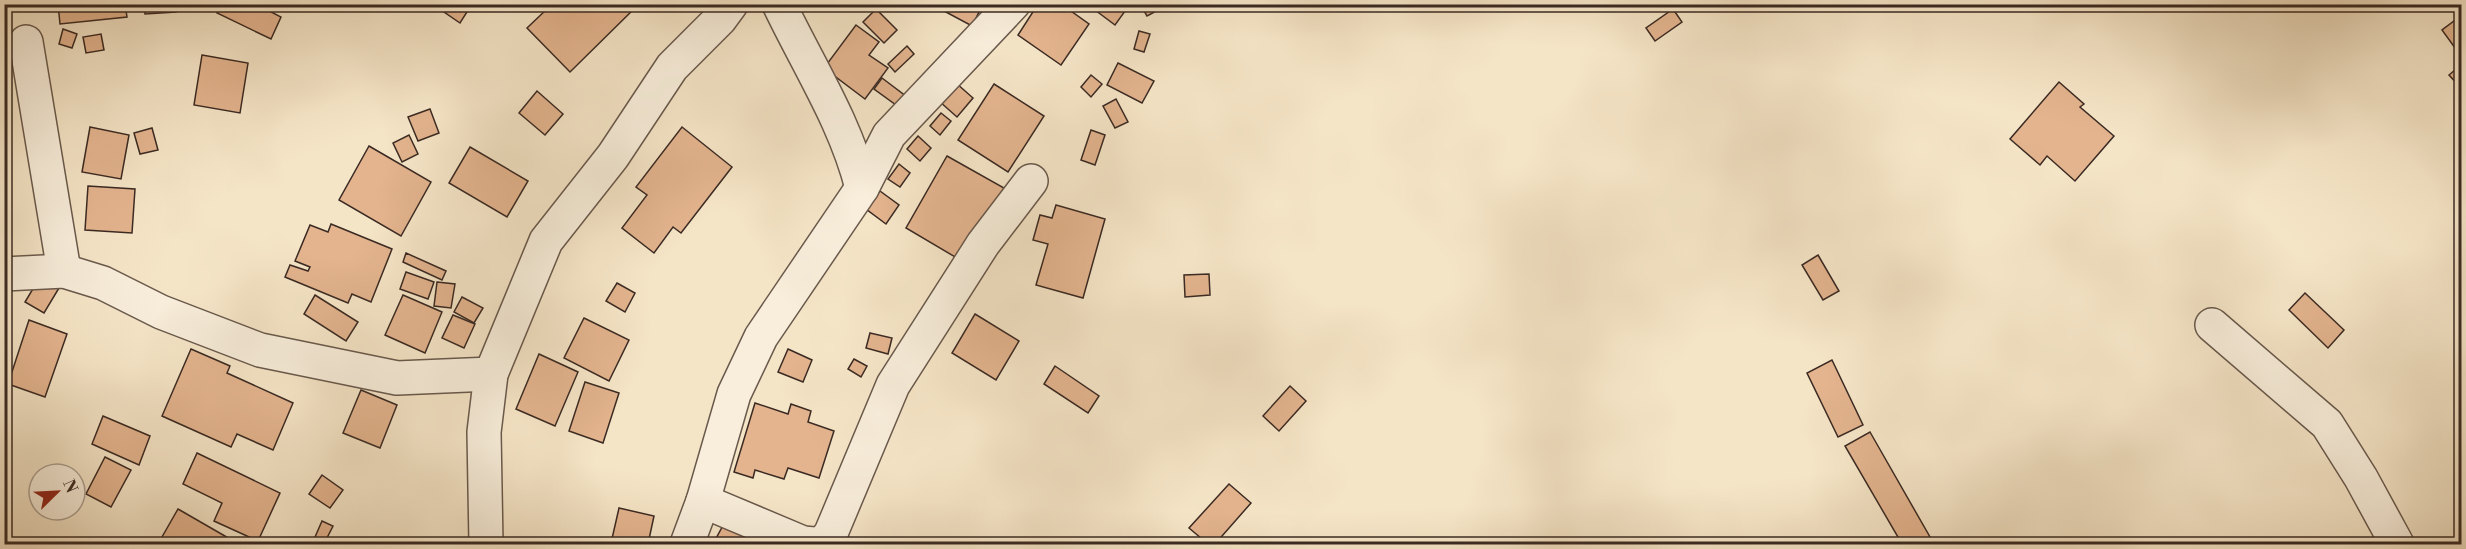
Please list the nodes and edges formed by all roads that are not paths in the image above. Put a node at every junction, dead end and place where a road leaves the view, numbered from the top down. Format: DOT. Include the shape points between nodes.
graph roads {
  1 [pos="730,4"];
  2 [pos="779,4"];
  3 [pos="1013,4"];
  4 [pos="26,42"];
  5 [pos="1031,182"];
  6 [pos="862,188"];
  7 [pos="64,271"];
  8 [pos="4,274"];
  9 [pos="2212,325"];
  10 [pos="491,374"];
  11 [pos="703,501"];
  12 [pos="486,544"];
  13 [pos="687,544"];
  14 [pos="814,544"];
  15 [pos="823,544"];
  16 [pos="2397,544"];
  1 -- 10 [label="street" via="672,68 613,156 546,242"];
  2 -- 6 [label="street" via="842,128"];
  3 -- 6 [label="street" via="889,135"];
  4 -- 7 [label="street"];
  5 -- 15 [label="street" via="983,244 893,385"];
  6 -- 11 [label="street" via="761,337 734,394"];
  7 -- 8 [label="street"];
  7 -- 10 [label="street" via="103,283 161,312 260,350 397,378"];
  9 -- 16 [label="street" via="2327,424"];
  10 -- 12 [label="street" via="484,432"];
  11 -- 13 [label="street"];
  11 -- 14 [label="street" via="802,543"];
}
